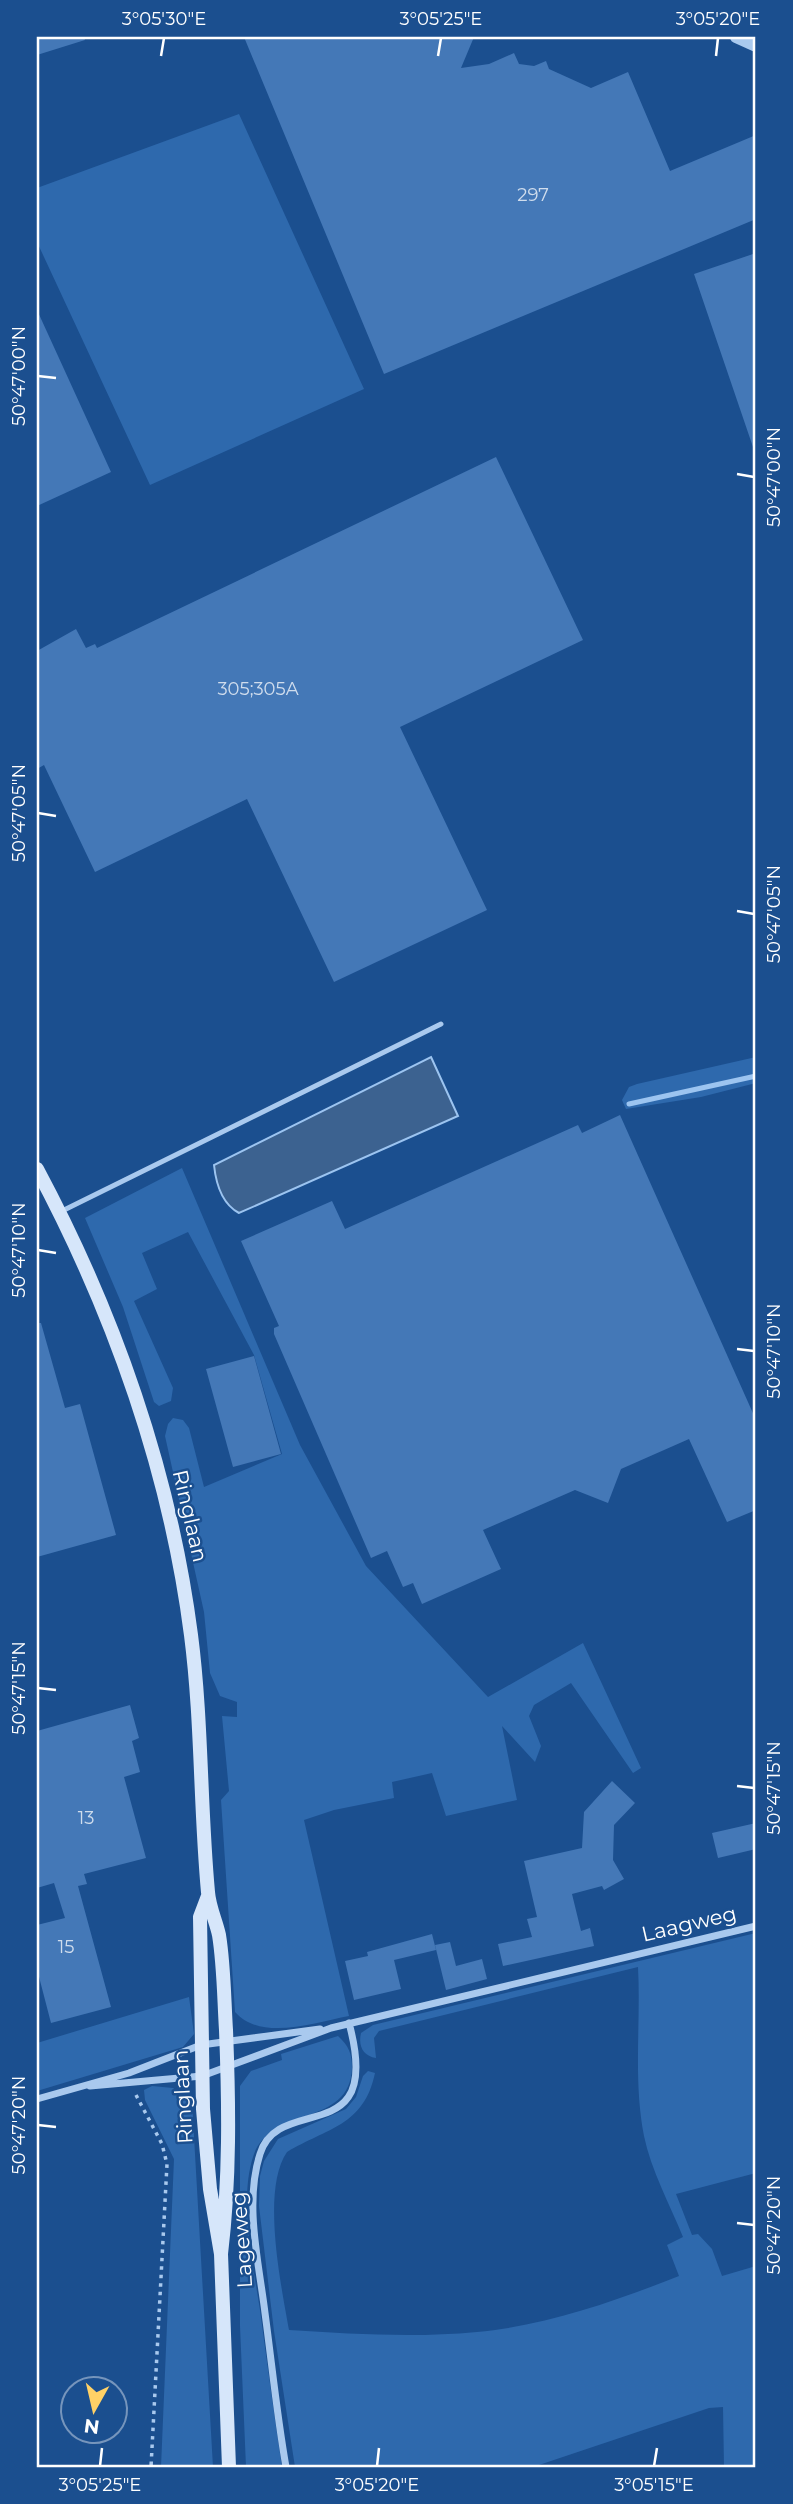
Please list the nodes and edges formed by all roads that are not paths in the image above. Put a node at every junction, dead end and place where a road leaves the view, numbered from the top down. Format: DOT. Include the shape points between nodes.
graph roads {
  1 [pos="736,37"];
  2 [pos="756,46"];
  3 [pos="441,1024"];
  4 [pos="37,1169"];
  5 [pos="42,1193"];
  6 [pos="59,1213"];
  7 [pos="208,1896"];
  8 [pos="756,1926"];
  9 [pos="349,2023"];
  10 [pos="331,2028"];
  11 [pos="226,2039"];
  12 [pos="201,2045"];
  13 [pos="228,2067"];
  14 [pos="202,2076"];
  15 [pos="90,2086"];
  16 [pos="37,2099"];
  17 [pos="221,2254"];
  18 [pos="229,2467"];
  19 [pos="286,2467"];
  1 -- 2 [label="street"];
  3 -- 6 [label="lane"];
  4 -- 5 [label="main road, Ringlaan"];
  5 -- 6 [label="main road, Ringlaan"];
  6 -- 7 [label="main road, Ringlaan" via="126,1367 176,1545 195,1674"];
  7 -- 11 [label="main road, Ringlaan" via="219,1934"];
  7 -- 12 [label="main road, Ringlaan" via="200,1917"];
  8 -- 9 [label="street, Laagweg"];
  9 -- 10 [label="street"];
  9 -- 19 [label="street, Lageweg" via="358,2059 355,2086 341,2106 321,2117 282,2127 268,2138 255,2176 254,2220"];
  10 -- 11 [label="street"];
  10 -- 13 [label="street"];
  11 -- 12 [label="street"];
  11 -- 13 [label="main road, Ringlaan"];
  12 -- 14 [label="main road, Ringlaan"];
  12 -- 15 [label="street"];
  13 -- 14 [label="street"];
  13 -- 17 [label="main road, Ringlaan" via="228,2201"];
  14 -- 15 [label="street"];
  14 -- 17 [label="main road, Ringlaan" via="210,2189"];
  15 -- 16 [label="street"];
  17 -- 18 [label="main road, Ringlaan"];
}
